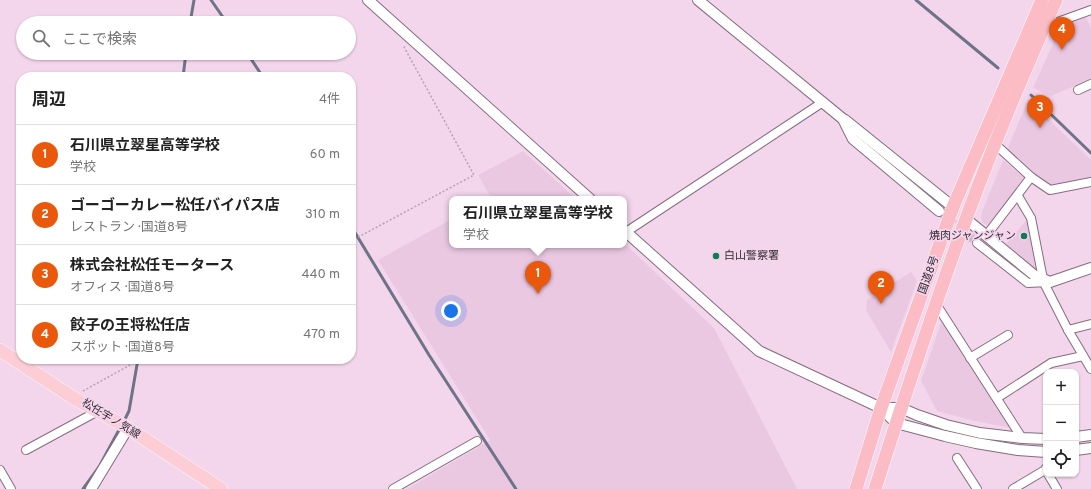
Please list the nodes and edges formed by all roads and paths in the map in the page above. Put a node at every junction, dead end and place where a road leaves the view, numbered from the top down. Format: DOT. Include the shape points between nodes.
graph roads {
  1 [pos="368,0"];
  2 [pos="698,0"];
  3 [pos="1042,0"];
  4 [pos="1056,0"];
  5 [pos="1091,10"];
  6 [pos="1044,28"];
  7 [pos="401,41"];
  8 [pos="1091,84"];
  9 [pos="1078,90"];
  10 [pos="823,102"];
  11 [pos="843,119"];
  12 [pos="995,144"];
  13 [pos="1031,177"];
  14 [pos="1091,182"];
  15 [pos="587,196"];
  16 [pos="1018,196"];
  17 [pos="953,207"];
  18 [pos="939,211"];
  19 [pos="966,219"];
  20 [pos="627,230"];
  21 [pos="627,233"];
  22 [pos="986,236"];
  23 [pos="356,238"];
  24 [pos="977,243"];
  25 [pos="1091,268"];
  26 [pos="1046,281"];
  27 [pos="936,304"];
  28 [pos="1091,324"];
  29 [pos="1068,330"];
  30 [pos="1008,336"];
  31 [pos="0,350"];
  32 [pos="1084,356"];
  33 [pos="970,358"];
  34 [pos="16,360"];
  35 [pos="22,364"];
  36 [pos="131,364"];
  37 [pos="1091,369"];
  38 [pos="72,396"];
  39 [pos="997,398"];
  40 [pos="881,408"];
  41 [pos="901,408"];
  42 [pos="98,411"];
  43 [pos="896,423"];
  44 [pos="123,425"];
  45 [pos="1091,435"];
  46 [pos="1079,437"];
  47 [pos="1022,438"];
  48 [pos="1043,439"];
  49 [pos="477,441"];
  50 [pos="1091,448"];
  51 [pos="26,450"];
  52 [pos="1079,450"];
  53 [pos="1043,452"];
  54 [pos="956,458"];
  55 [pos="0,470"];
  56 [pos="1043,473"];
  57 [pos="1050,477"];
  58 [pos="11,489"];
  59 [pos="91,489"];
  60 [pos="221,489"];
  61 [pos="393,489"];
  62 [pos="856,489"];
  63 [pos="875,489"];
  64 [pos="977,489"];
  65 [pos="1014,489"];
  66 [pos="1057,489"];
  1 -- 15 [label="street"];
  2 -- 10 [label="street"];
  3 -- 17 [label="highway, 国道8号"];
  4 -- 6 [label="highway, 国道8号"];
  5 -- 6 [label="street"];
  6 -- 12 [label="highway, 国道8号"];
  7 -- 23 [label="path" via="474,176"];
  8 -- 9 [label="street"];
  10 -- 11 [label="street"];
  10 -- 20 [label="street"];
  11 -- 17 [label="street"];
  11 -- 18 [label="street" via="853,140"];
  12 -- 13 [label="street"];
  12 -- 19 [label="highway, 国道8号"];
  13 -- 14 [label="street" via="1050,190"];
  13 -- 16 [label="street"];
  16 -- 22 [label="street"];
  16 -- 26 [label="street" via="1031,218"];
  17 -- 40 [label="highway, 国道8号"];
  19 -- 22 [label="street"];
  19 -- 27 [label="highway, 国道8号"];
  21 -- 40 [label="street" via="759,351"];
  22 -- 26 [label="street" via="1034,275"];
  24 -- 26 [label="street" via="1028,284"];
  25 -- 26 [label="street"];
  26 -- 29 [label="street"];
  27 -- 33 [label="street"];
  27 -- 41 [label="highway, 国道8号"];
  28 -- 29 [label="street"];
  29 -- 32 [label="street"];
  30 -- 33 [label="street"];
  31 -- 34 [label="main road, 松任宇ノ気線"];
  32 -- 37 [label="street"];
  32 -- 39 [label="street" via="1051,364"];
  33 -- 39 [label="street"];
  35 -- 38 [label="main road, 松任宇ノ気線"];
  36 -- 38 [label="path"];
  38 -- 42 [label="main road, 松任宇ノ気線"];
  39 -- 47 [label="street"];
  40 -- 41 [label="street"];
  40 -- 43 [label="street"];
  40 -- 62 [label="highway, 国道8号"];
  41 -- 43 [label="highway, 国道8号"];
  41 -- 47 [label="street" via="946,425 980,433"];
  42 -- 44 [label="main road, 松任宇ノ気線"];
  42 -- 51 [label="street"];
  43 -- 53 [label="street" via="976,443"];
  43 -- 63 [label="highway, 国道8号"];
  44 -- 59 [label="street"];
  44 -- 60 [label="main road, 松任宇ノ気線"];
  45 -- 46 [label="street"];
  47 -- 48 [label="street"];
  49 -- 61 [label="street"];
  50 -- 52 [label="street"];
  54 -- 64 [label="street"];
  55 -- 58 [label="street"];
  56 -- 65 [label="street"];
  57 -- 66 [label="street"];
}
